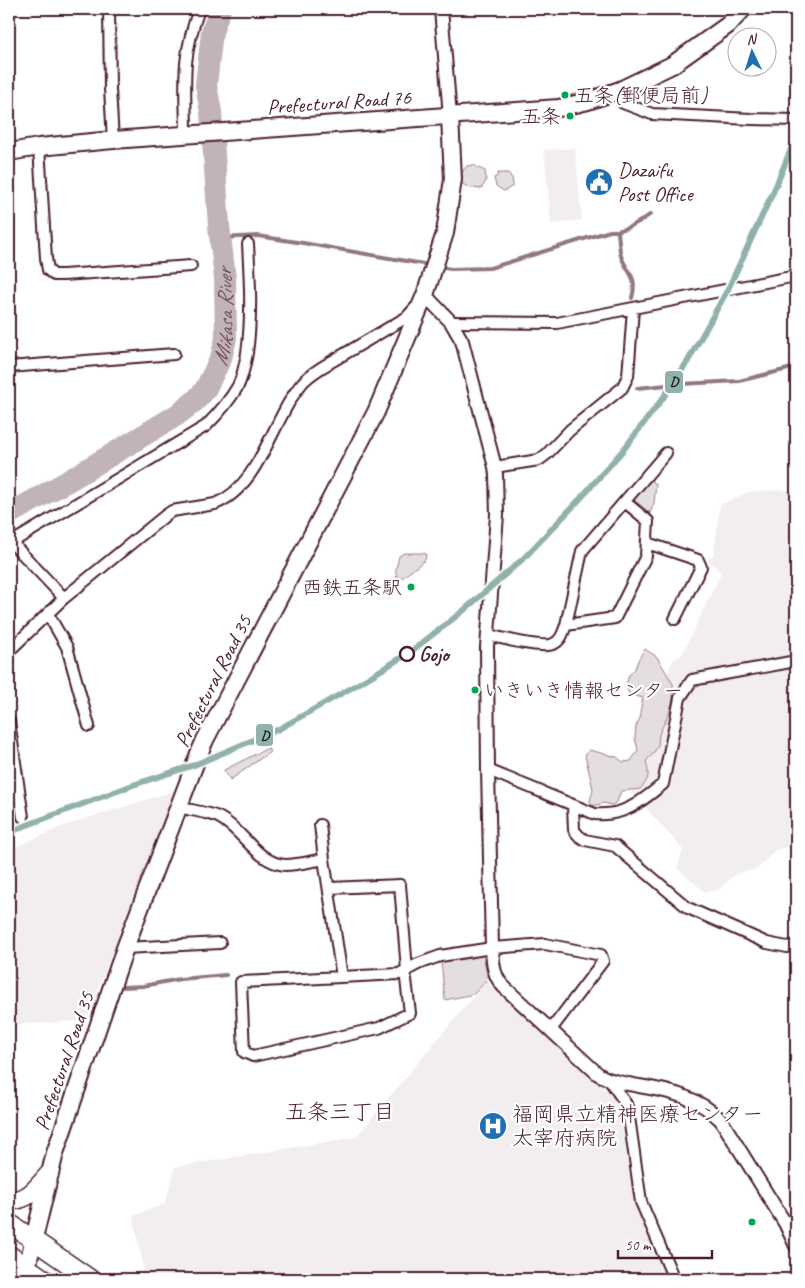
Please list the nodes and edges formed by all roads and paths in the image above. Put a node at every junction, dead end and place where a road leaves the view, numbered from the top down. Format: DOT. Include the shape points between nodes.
graph roads {
  1 [pos="109,9"];
  2 [pos="198,9"];
  3 [pos="441,9"];
  4 [pos="743,9"];
  5 [pos="620,90"];
  6 [pos="450,116"];
  7 [pos="796,120"];
  8 [pos="188,134"];
  9 [pos="113,140"];
  10 [pos="39,147"];
  11 [pos="9,152"];
  12 [pos="248,244"];
  13 [pos="191,266"];
  14 [pos="796,276"];
  15 [pos="425,295"];
  16 [pos="633,309"];
  17 [pos="451,322"];
  18 [pos="174,354"];
  19 [pos="9,367"];
  20 [pos="666,453"];
  21 [pos="495,467"];
  22 [pos="624,502"];
  23 [pos="10,543"];
  24 [pos="647,543"];
  25 [pos="64,598"];
  26 [pos="48,614"];
  27 [pos="675,619"];
  28 [pos="566,625"];
  29 [pos="488,635"];
  30 [pos="9,651"];
  31 [pos="796,662"];
  32 [pos="9,721"];
  33 [pos="89,726"];
  34 [pos="488,770"];
  35 [pos="573,806"];
  36 [pos="178,808"];
  37 [pos="23,817"];
  38 [pos="320,825"];
  39 [pos="324,859"];
  40 [pos="329,888"];
  41 [pos="220,944"];
  42 [pos="796,945"];
  43 [pos="125,948"];
  44 [pos="492,948"];
  45 [pos="406,971"];
  46 [pos="342,977"];
  47 [pos="550,1031"];
  48 [pos="610,1081"];
  49 [pos="49,1174"];
  50 [pos="9,1200"];
  51 [pos="9,1223"];
  52 [pos="33,1240"];
  53 [pos="796,1246"];
  54 [pos="9,1255"];
  55 [pos="25,1273"];
  56 [pos="44,1279"];
  57 [pos="90,1279"];
  58 [pos="674,1279"];
  1 -- 9 [label="street"];
  2 -- 8 [label="street" via="186,61"];
  3 -- 6 [label="street"];
  4 -- 5 [label="main road" via="728,25 672,65"];
  5 -- 6 [label="main road" via="559,108"];
  5 -- 7 [label="street" via="623,103 652,114"];
  6 -- 8 [label="main road, Prefectural Road 76"];
  6 -- 15 [label="main road, Prefectural Road 35" via="453,179 445,233"];
  8 -- 9 [label="main road"];
  9 -- 10 [label="main road"];
  10 -- 11 [label="main road"];
  10 -- 13 [label="street" via="46,258 48,270 54,275"];
  12 -- 23 [label="street" via="251,318 245,365 224,408 206,426"];
  14 -- 16 [label="street"];
  15 -- 17 [label="street"];
  15 -- 25 [label="street" via="407,317 305,380 249,476 237,490 215,504 172,511"];
  15 -- 36 [label="main road, Prefectural Road 35" via="376,412 205,740"];
  16 -- 17 [label="street" via="557,323"];
  16 -- 21 [label="street" via="628,376 622,388 539,460"];
  17 -- 21 [label="street" via="462,341"];
  18 -- 19 [label="street"];
  20 -- 22 [label="street"];
  21 -- 29 [label="street" via="497,515"];
  22 -- 24 [label="street" via="648,521"];
  22 -- 28 [label="street" via="582,551"];
  23 -- 25 [label="street"];
  24 -- 27 [label="street" via="698,560 701,567"];
  24 -- 28 [label="street" via="646,556 615,618"];
  25 -- 26 [label="street"];
  26 -- 30 [label="street"];
  26 -- 33 [label="street" via="67,647"];
  28 -- 29 [label="street" via="562,637 554,644 544,646"];
  29 -- 34 [label="street"];
  31 -- 35 [label="street" via="692,680 680,698 663,784 635,805 616,814 595,814"];
  32 -- 37 [label="street"];
  34 -- 35 [label="street"];
  34 -- 44 [label="street"];
  35 -- 42 [label="street" via="574,830 579,836 615,846 688,908 767,943 787,947"];
  36 -- 39 [label="street" via="219,817 269,861 277,864"];
  36 -- 43 [label="main road, Prefectural Road 35"];
  38 -- 39 [label="street"];
  39 -- 40 [label="street"];
  40 -- 45 [label="street" via="400,885"];
  40 -- 46 [label="street"];
  41 -- 43 [label="street"];
  43 -- 49 [label="main road, Prefectural Road 35"];
  44 -- 45 [label="street" via="440,956"];
  44 -- 47 [label="street" via="492,962 499,981"];
  44 -- 47 [label="street" via="545,944 601,955 603,961"];
  45 -- 46 [label="street"];
  45 -- 46 [label="street" via="410,1012 379,1028 253,1056 244,1052 241,982"];
  47 -- 48 [label="street"];
  48 -- 53 [label="street" via="683,1095 721,1120"];
  48 -- 58 [label="street" via="628,1110 641,1202"];
  49 -- 50 [label="highway" via="24,1198"];
  49 -- 52 [label="main road, Prefectural Road 35"];
  51 -- 52 [label="highway"];
  52 -- 55 [label="main road, Prefectural Road 35"];
  52 -- 57 [label="highway"];
  54 -- 55 [label="highway"];
  55 -- 56 [label="highway"];
}
